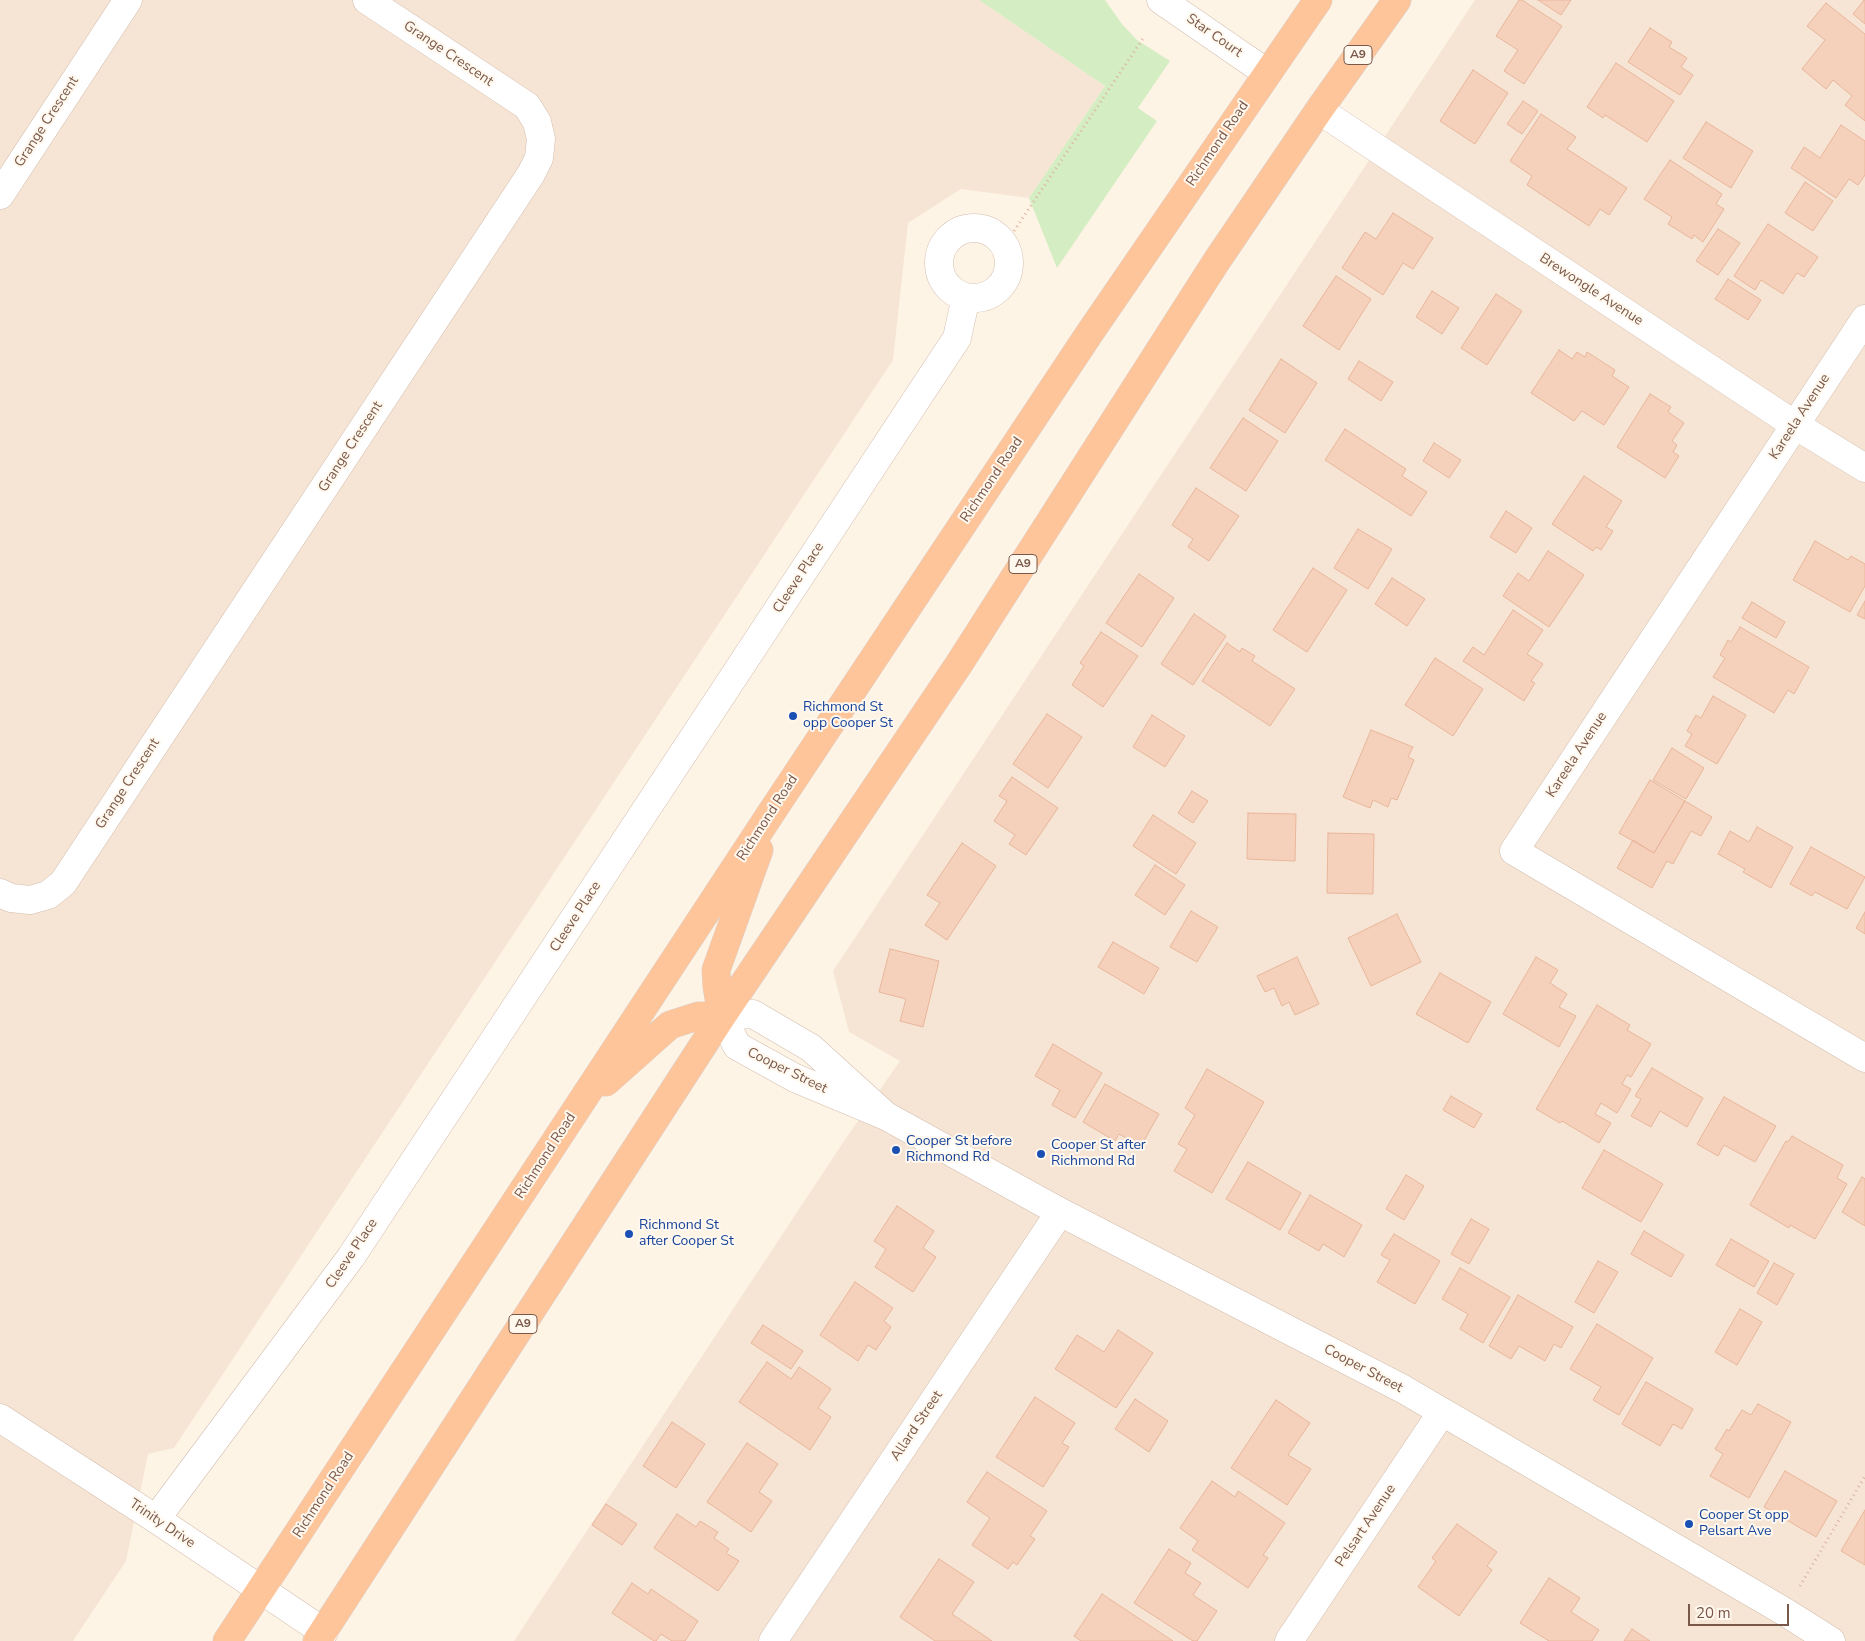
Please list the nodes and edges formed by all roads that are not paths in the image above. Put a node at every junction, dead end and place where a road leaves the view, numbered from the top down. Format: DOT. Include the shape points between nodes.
graph roads {
  1 [pos="128,0"];
  2 [pos="367,0"];
  3 [pos="1161,0"];
  4 [pos="1318,0"];
  5 [pos="1397,0"];
  6 [pos="1266,73"];
  7 [pos="1319,110"];
  8 [pos="0,195"];
  9 [pos="966,297"];
  10 [pos="1865,319"];
  11 [pos="1795,425"];
  12 [pos="1865,468"];
  13 [pos="775,807"];
  14 [pos="0,893"];
  15 [pos="722,1016"];
  16 [pos="1865,1058"];
  17 [pos="579,1106"];
  18 [pos="886,1116"];
  19 [pos="1060,1212"];
  20 [pos="1442,1412"];
  21 [pos="0,1418"];
  22 [pos="156,1519"];
  23 [pos="261,1590"];
  24 [pos="321,1636"];
  25 [pos="228,1641"];
  26 [pos="773,1641"];
  27 [pos="1289,1641"];
  28 [pos="1831,1641"];
  1 -- 8 [label="street, Grange Crescent"];
  2 -- 14 [label="street, Grange Crescent" via="527,106 537,122 541,139 539,158 63,883 48,894 30,900"];
  3 -- 6 [label="street, Star Court"];
  4 -- 6 [label="highway, Richmond Road"];
  5 -- 7 [label="highway, A9"];
  6 -- 13 [label="highway, Richmond Road"];
  7 -- 11 [label="street, Brewongle Avenue"];
  7 -- 15 [label="highway, A9" via="1216,262 959,664"];
  9 -- 22 [label="street, Cleeve Place" via="957,338 362,1240"];
  10 -- 11 [label="street, Kareela Avenue"];
  11 -- 12 [label="street, Brewongle Avenue"];
  11 -- 16 [label="street, Kareela Avenue" via="1514,851"];
  13 -- 15 [label="highway" via="716,970"];
  13 -- 17 [label="highway, Richmond Road"];
  15 -- 17 [label="highway" via="698,1016 670,1025"];
  15 -- 18 [label="street, Cooper Street" via="737,1046 795,1078"];
  15 -- 18 [label="street, Cooper Street" via="754,1014 811,1048"];
  15 -- 24 [label="highway, A9"];
  17 -- 23 [label="highway, Richmond Road"];
  18 -- 19 [label="street, Cooper Street"];
  19 -- 20 [label="street, Cooper Street"];
  19 -- 26 [label="street, Allard Street"];
  20 -- 27 [label="street, Pelsart Avenue"];
  20 -- 28 [label="street, Cooper Street"];
  21 -- 22 [label="street, Trinity Drive"];
  22 -- 23 [label="street, Trinity Drive"];
  23 -- 24 [label="street, Trinity Drive"];
  23 -- 25 [label="highway, Richmond Road"];
}
